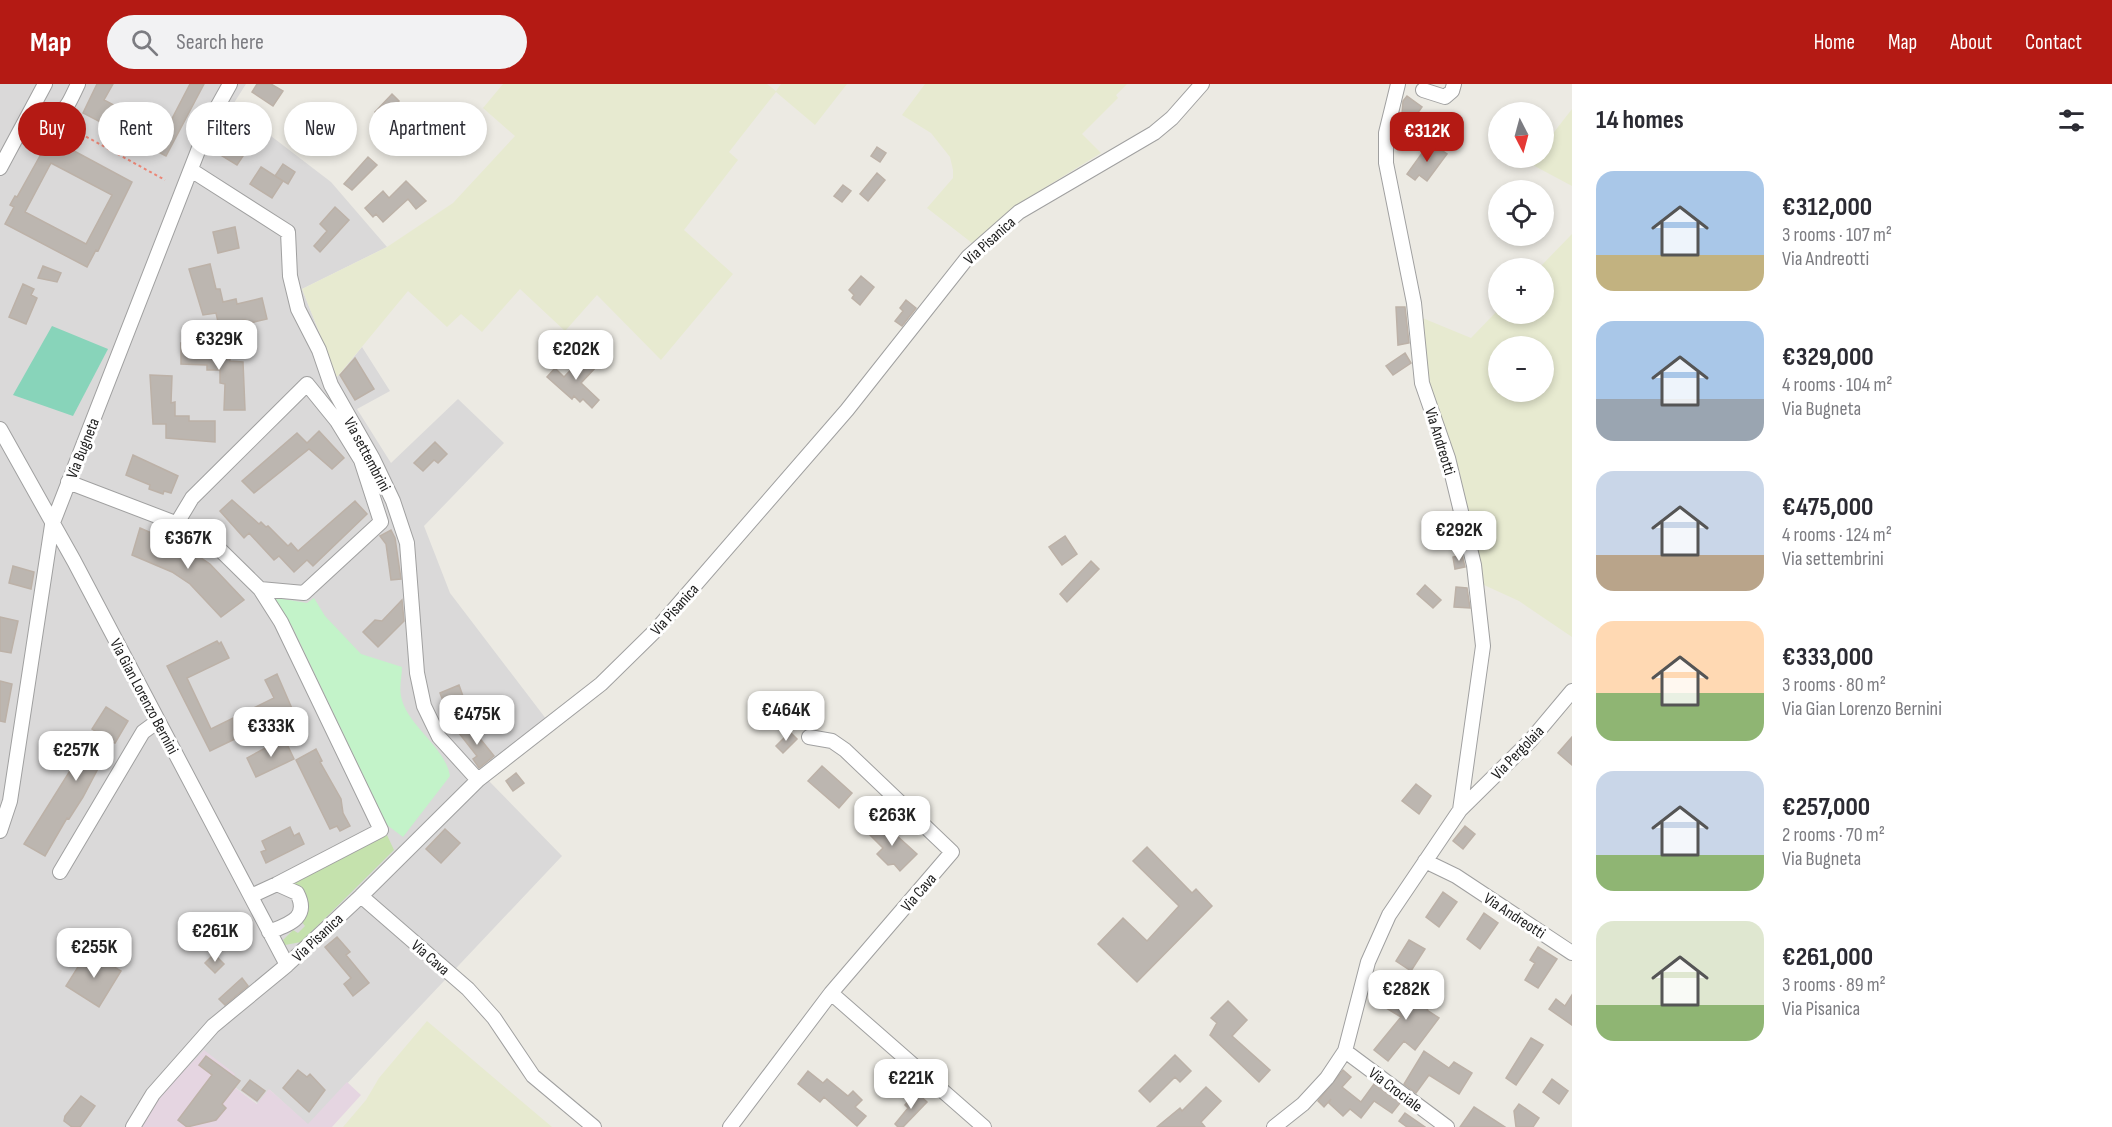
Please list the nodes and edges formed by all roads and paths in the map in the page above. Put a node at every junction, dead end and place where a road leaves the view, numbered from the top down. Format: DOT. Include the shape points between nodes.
graph roads {
  1 [pos="45,84"];
  2 [pos="78,84"];
  3 [pos="230,84"];
  4 [pos="1202,84"];
  5 [pos="1398,84"];
  6 [pos="1454,84"];
  7 [pos="1423,90"];
  8 [pos="35,102"];
  9 [pos="69,102"];
  10 [pos="18,135"];
  11 [pos="86,136"];
  12 [pos="0,168"];
  13 [pos="191,170"];
  14 [pos="165,180"];
  15 [pos="0,429"];
  16 [pos="0,454"];
  17 [pos="14,456"];
  18 [pos="68,482"];
  19 [pos="177,523"];
  20 [pos="52,525"];
  21 [pos="261,589"];
  22 [pos="1572,691"];
  23 [pos="158,721"];
  24 [pos="809,737"];
  25 [pos="478,780"];
  26 [pos="1460,810"];
  27 [pos="0,831"];
  28 [pos="1425,861"];
  29 [pos="60,872"];
  30 [pos="277,884"];
  31 [pos="250,896"];
  32 [pos="361,896"];
  33 [pos="269,932"];
  34 [pos="1572,953"];
  35 [pos="287,965"];
  36 [pos="831,993"];
  37 [pos="1345,1051"];
  38 [pos="133,1127"];
  39 [pos="594,1127"];
  40 [pos="729,1127"];
  41 [pos="984,1127"];
  42 [pos="1274,1127"];
  43 [pos="1447,1127"];
  1 -- 8 [label="street"];
  2 -- 9 [label="street"];
  3 -- 13 [label="street, Via Bugneta" via="210,120"];
  4 -- 25 [label="street, Via Pisanica" via="1154,133 1019,212 968,257 847,410 656,630 601,684"];
  5 -- 26 [label="street, Via Andreotti" via="1386,133 1386,163 1414,303 1422,384 1448,458 1481,611 1483,646"];
  6 -- 7 [label="street" via="1445,97"];
  10 -- 12 [label="street"];
  11 -- 14 [label="path"];
  13 -- 18 [label="street, Via Bugneta"];
  13 -- 25 [label="street, Via settembrini" via="288,232 290,276 298,309 331,385 374,459 408,543 417,673 424,706 439,737"];
  15 -- 17 [label="street, Via Gian Lorenzo Bernini"];
  16 -- 17 [label="street"];
  17 -- 20 [label="street, Via Gian Lorenzo Bernini"];
  18 -- 19 [label="street"];
  18 -- 20 [label="street, Via Bugneta"];
  19 -- 21 [label="street" via="204,534"];
  19 -- 21 [label="street" via="192,498 307,384 337,421 361,460 381,522 304,593"];
  20 -- 23 [label="street, Via Gian Lorenzo Bernini"];
  20 -- 27 [label="street, Via Bugneta" via="10,801"];
  21 -- 30 [label="street" via="281,622 381,830"];
  22 -- 26 [label="street, Via Pergolaia" via="1530,741"];
  23 -- 29 [label="street" via="143,732"];
  23 -- 31 [label="street, Via Gian Lorenzo Bernini"];
  24 -- 36 [label="street, Via Cava" via="832,741 845,750 952,852"];
  25 -- 32 [label="street, Via Pisanica"];
  26 -- 28 [label="street, Via Andreotti"];
  28 -- 34 [label="street, Via Andreotti" via="1456,876"];
  28 -- 37 [label="street, Via Andreotti" via="1389,915 1368,962"];
  30 -- 31 [label="street"];
  30 -- 33 [label="street" via="292,889 302,908 294,920"];
  31 -- 33 [label="street, Via Gian Lorenzo Bernini"];
  32 -- 35 [label="street, Via Pisanica"];
  32 -- 39 [label="street, Via Cava" via="468,989 494,1018 533,1076"];
  33 -- 35 [label="street, Via Gian Lorenzo Bernini"];
  35 -- 38 [label="street, Via Pisanica" via="213,1026 153,1094"];
  36 -- 40 [label="street, Via Cava"];
  36 -- 41 [label="street"];
  37 -- 42 [label="street, Via Andreotti" via="1303,1104"];
  37 -- 43 [label="street, Via Crociale"];
}
